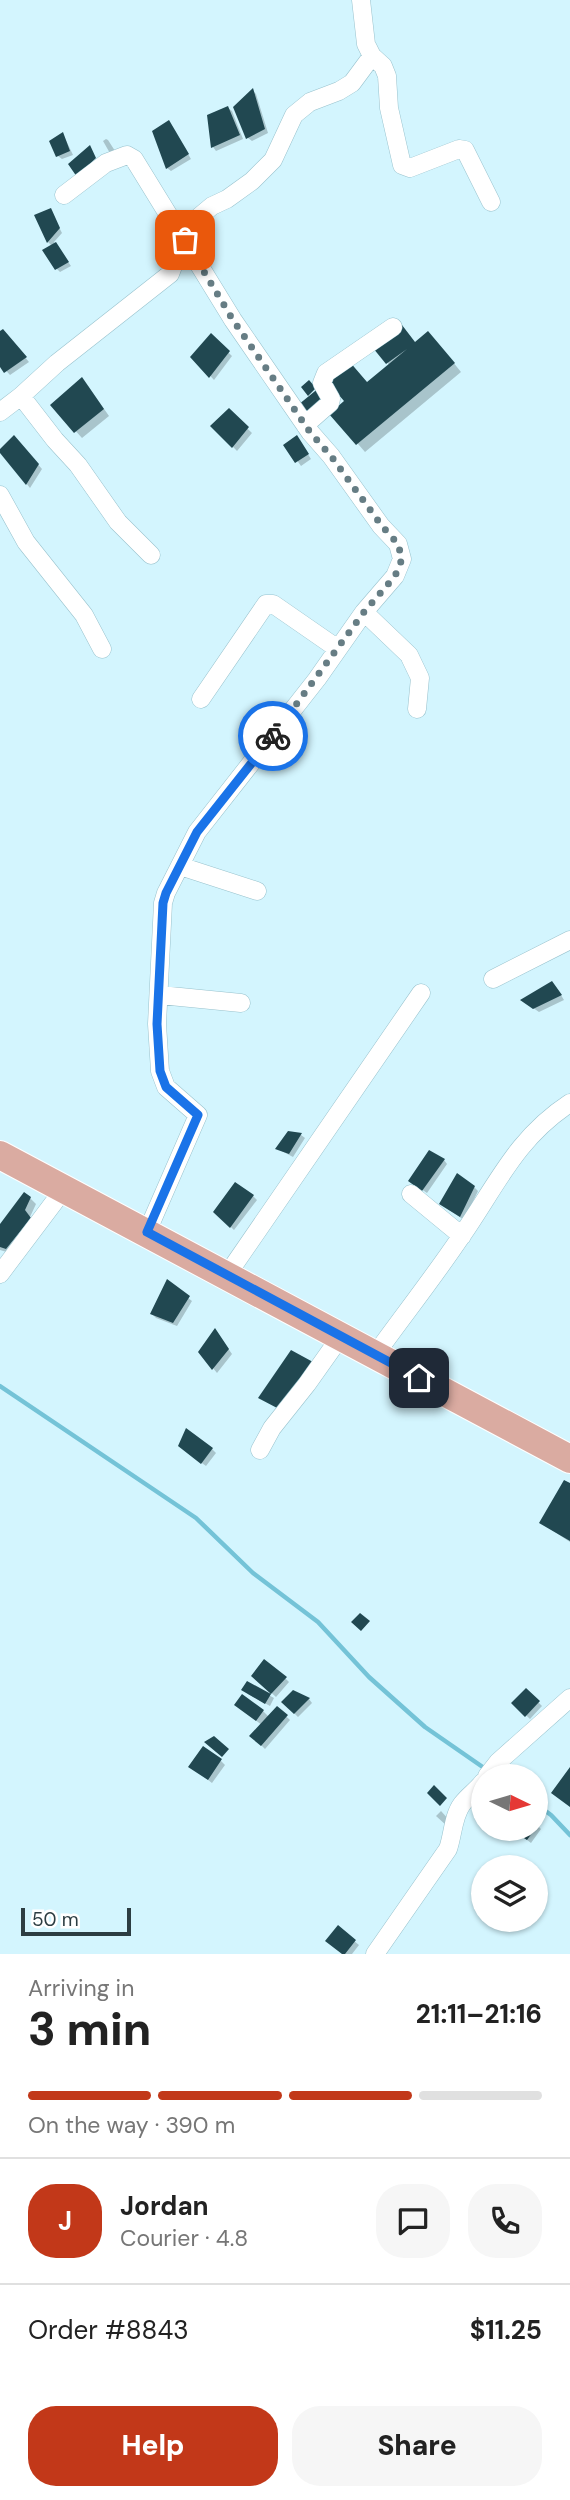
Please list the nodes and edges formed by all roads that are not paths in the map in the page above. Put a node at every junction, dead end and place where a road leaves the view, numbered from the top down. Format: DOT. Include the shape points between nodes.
graph roads {
  1 [pos="361,0"];
  2 [pos="372,56"];
  3 [pos="64,195"];
  4 [pos="491,202"];
  5 [pos="185,240"];
  6 [pos="393,327"];
  7 [pos="21,396"];
  8 [pos="0,412"];
  9 [pos="305,425"];
  10 [pos="0,495"];
  11 [pos="151,555"];
  12 [pos="364,612"];
  13 [pos="102,649"];
  14 [pos="338,649"];
  15 [pos="201,699"];
  16 [pos="417,709"];
  17 [pos="180,866"];
  18 [pos="257,891"];
  19 [pos="570,940"];
  20 [pos="493,979"];
  21 [pos="421,993"];
  22 [pos="160,995"];
  23 [pos="241,1003"];
  24 [pos="570,1103"];
  25 [pos="0,1155"];
  26 [pos="64,1189"];
  27 [pos="411,1194"];
  28 [pos="147,1232"];
  29 [pos="462,1236"];
  30 [pos="0,1274"];
  31 [pos="227,1275"];
  32 [pos="341,1336"];
  33 [pos="375,1354"];
  34 [pos="260,1450"];
  35 [pos="570,1459"];
  36 [pos="570,1698"];
  37 [pos="497,1764"];
  38 [pos="471,1795"];
  39 [pos="374,1954"];
  1 -- 2 [label="street" via="366,44"];
  2 -- 4 [label="street" via="387,76 402,165 410,168 465,150"];
  2 -- 5 [label="street" via="352,83 310,102 294,115 273,160 252,181 206,211"];
  3 -- 5 [label="street" via="106,163 127,155 134,159"];
  5 -- 7 [label="street" via="170,274 160,284 57,362"];
  5 -- 9 [label="street"];
  6 -- 9 [label="street" via="326,373 322,383 330,404"];
  7 -- 8 [label="street"];
  7 -- 11 [label="street" via="118,522"];
  9 -- 12 [label="street" via="398,544 402,559 395,576"];
  10 -- 13 [label="street" via="26,542 84,615"];
  12 -- 14 [label="street"];
  12 -- 16 [label="street" via="409,655 420,678"];
  14 -- 15 [label="street" via="273,604 266,604"];
  14 -- 17 [label="street" via="197,832"];
  17 -- 18 [label="street"];
  17 -- 22 [label="street" via="163,903"];
  19 -- 20 [label="street"];
  21 -- 31 [label="street"];
  22 -- 23 [label="street"];
  22 -- 28 [label="street" via="157,1024 162,1079 198,1115"];
  24 -- 29 [label="street" via="547,1118 509,1161"];
  25 -- 26 [label="main road"];
  26 -- 28 [label="main road"];
  26 -- 30 [label="street"];
  27 -- 29 [label="street"];
  28 -- 31 [label="main road"];
  29 -- 33 [label="street"];
  31 -- 32 [label="main road"];
  32 -- 33 [label="main road"];
  32 -- 34 [label="street"];
  33 -- 35 [label="main road"];
  36 -- 37 [label="street"];
  38 -- 39 [label="street" via="457,1815 448,1849"];
}
